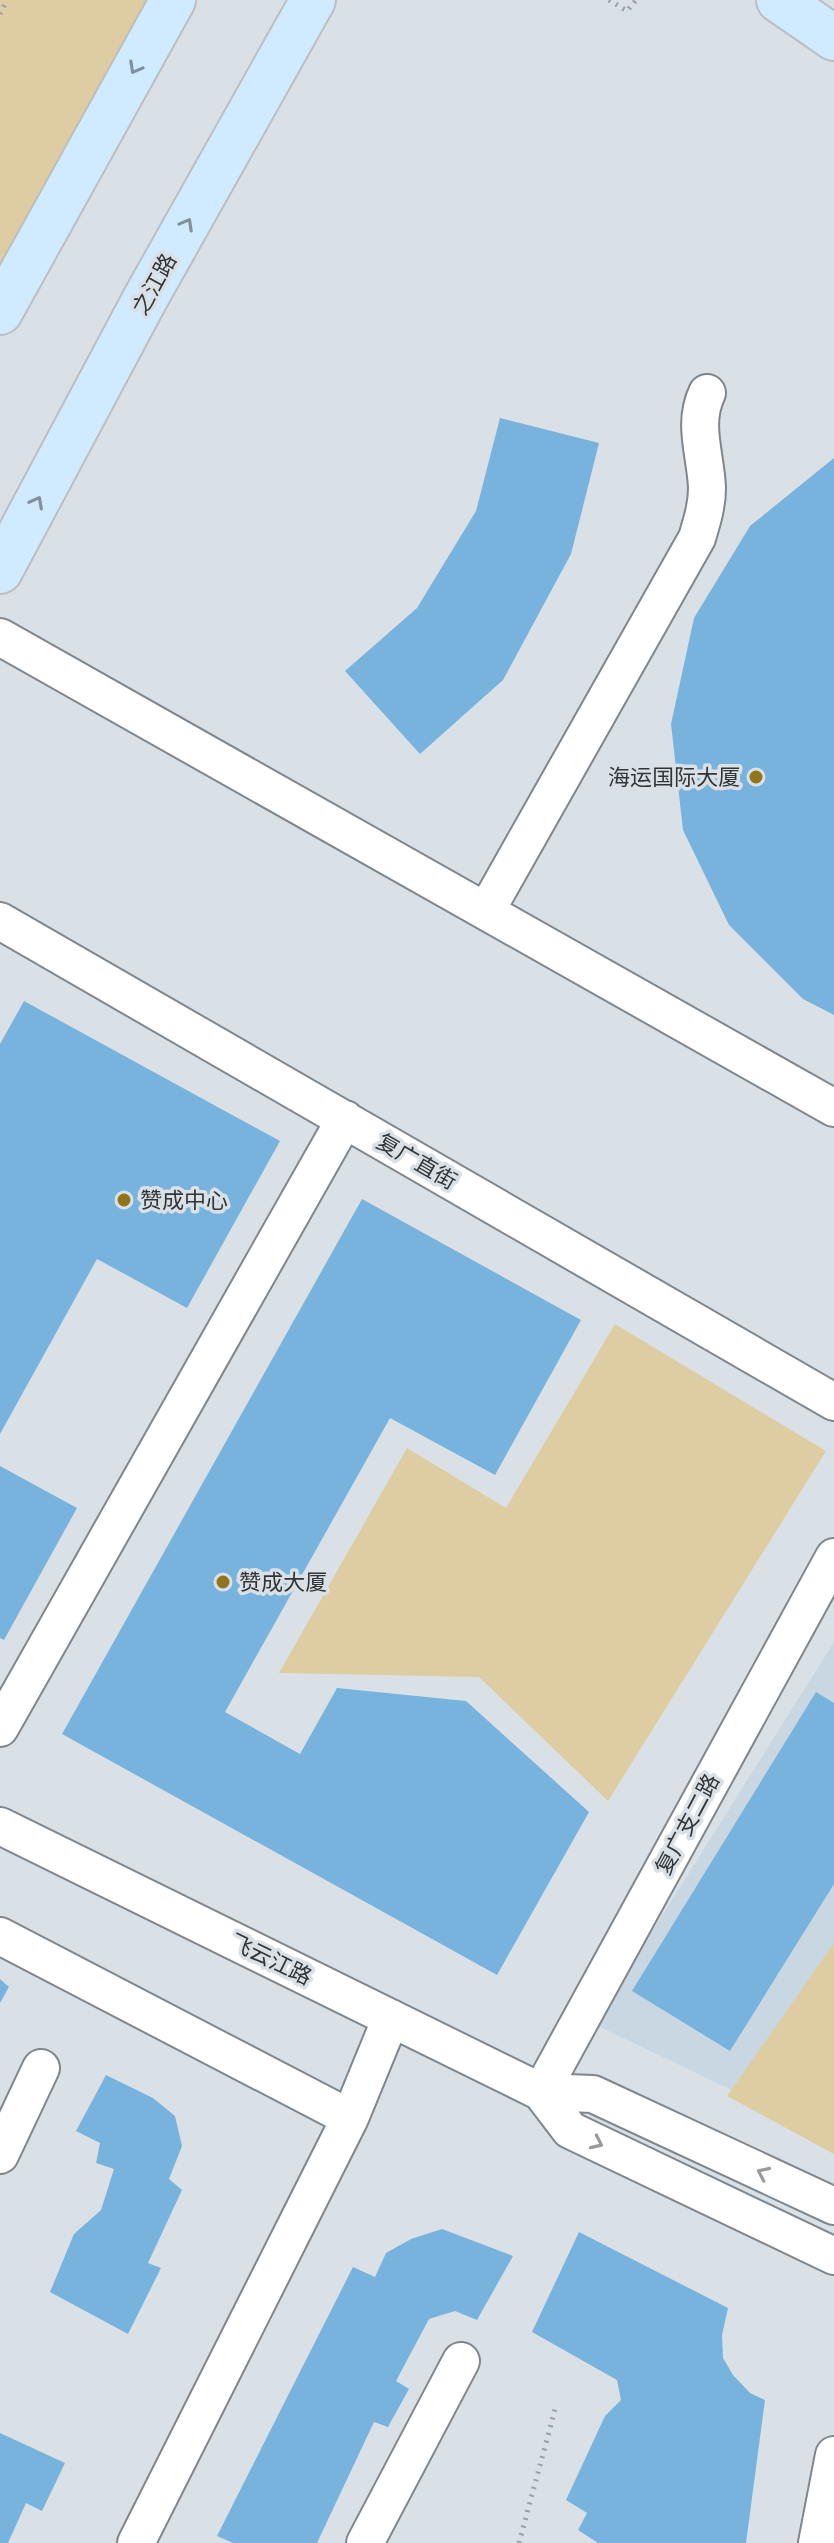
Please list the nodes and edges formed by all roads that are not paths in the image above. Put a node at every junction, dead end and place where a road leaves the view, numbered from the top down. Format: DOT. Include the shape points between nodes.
graph roads {
  1 [pos="173,0"];
  2 [pos="313,0"];
  3 [pos="779,0"];
  4 [pos="834,38"];
  5 [pos="0,312"];
  6 [pos="707,393"];
  7 [pos="0,571"];
  8 [pos="0,637"];
  9 [pos="486,911"];
  10 [pos="0,921"];
  11 [pos="834,1108"];
  12 [pos="345,1119"];
  13 [pos="834,1402"];
  14 [pos="834,1557"];
  15 [pos="0,1728"];
  16 [pos="0,1826"];
  17 [pos="0,1936"];
  18 [pos="391,2018"];
  19 [pos="41,2068"];
  20 [pos="541,2092"];
  21 [pos="350,2118"];
  22 [pos="0,2155"];
  23 [pos="834,2206"];
  24 [pos="834,2256"];
  25 [pos="461,2361"];
  26 [pos="834,2455"];
  27 [pos="136,2543"];
  28 [pos="365,2543"];
  29 [pos="817,2543"];
  1 -- 5 [label="main road, one-way"];
  7 -- 2 [label="main road, 之江路, one-way"];
  3 -- 4 [label="main road"];
  6 -- 9 [label="street" via="700,421 706,510 697,538"];
  8 -- 9 [label="street"];
  9 -- 11 [label="street"];
  10 -- 12 [label="street, 复广直街"];
  12 -- 13 [label="street, 复广直街"];
  12 -- 15 [label="street"];
  14 -- 20 [label="street, 复广支二路"];
  16 -- 18 [label="street, 飞云江路"];
  17 -- 21 [label="street"];
  18 -- 20 [label="street, 飞云江路"];
  18 -- 21 [label="street"];
  19 -- 22 [label="street"];
  23 -- 20 [label="street, 飞云江路, one-way" via="593,2094"];
  20 -- 24 [label="street, 飞云江路, one-way" via="570,2130"];
  21 -- 27 [label="street"];
  25 -- 28 [label="street"];
  26 -- 29 [label="street"];
}
